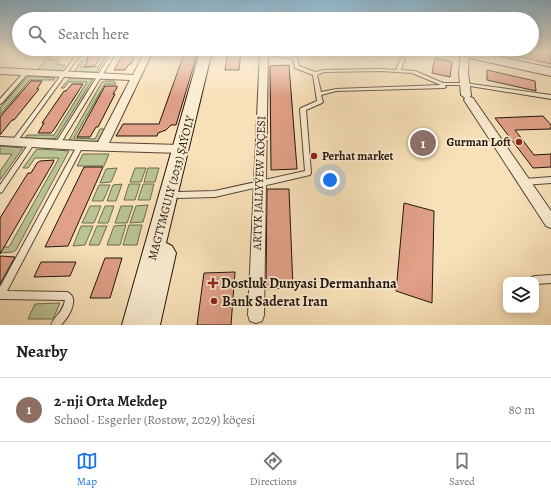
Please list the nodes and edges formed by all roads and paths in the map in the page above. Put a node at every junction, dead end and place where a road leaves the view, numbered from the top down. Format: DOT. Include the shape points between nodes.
graph roads {
  1 [pos="69,66"];
  2 [pos="106,66"];
  3 [pos="142,66"];
  4 [pos="202,66"];
  5 [pos="208,66"];
  6 [pos="263,66"];
  7 [pos="297,66"];
  8 [pos="400,66"];
  9 [pos="463,66"];
  10 [pos="525,66"];
  11 [pos="0,71"];
  12 [pos="398,71"];
  13 [pos="551,72"];
  14 [pos="26,73"];
  15 [pos="315,74"];
  16 [pos="63,75"];
  17 [pos="100,76"];
  18 [pos="136,78"];
  19 [pos="442,84"];
  20 [pos="464,84"];
  21 [pos="319,94"];
  22 [pos="551,98"];
  23 [pos="0,102"];
  24 [pos="0,141"];
  25 [pos="14,142"];
  26 [pos="32,143"];
  27 [pos="57,145"];
  28 [pos="80,146"];
  29 [pos="102,146"];
  30 [pos="181,149"];
  31 [pos="551,180"];
  32 [pos="524,182"];
  33 [pos="259,184"];
  34 [pos="0,190"];
  35 [pos="178,195"];
  36 [pos="551,222"];
  37 [pos="551,279"];
  38 [pos="539,280"];
  39 [pos="0,295"];
  40 [pos="256,315"];
  41 [pos="55,325"];
  42 [pos="134,325"];
  43 [pos="148,325"];
  1 -- 16 [label="lane"];
  2 -- 17 [label="lane"];
  3 -- 18 [label="street"];
  4 -- 30 [label="main road, MAGTYMGULY (2033) ŞAÝOLY"];
  5 -- 35 [label="main road, MAGTYMGULY (2033) ŞAÝOLY"];
  6 -- 33 [label="street, ARTYK JALLYÝEW KÖÇESI"];
  7 -- 15 [label="lane"];
  8 -- 12 [label="lane"];
  9 -- 20 [label="street"];
  10 -- 13 [label="main road"];
  11 -- 14 [label="street"];
  12 -- 15 [label="lane" via="324,71"];
  12 -- 19 [label="lane" via="413,72"];
  14 -- 16 [label="street"];
  14 -- 23 [label="lane"];
  15 -- 21 [label="lane"];
  16 -- 17 [label="street"];
  16 -- 25 [label="lane"];
  17 -- 18 [label="street"];
  17 -- 27 [label="lane"];
  18 -- 29 [label="street"];
  19 -- 20 [label="lane"];
  19 -- 21 [label="lane" via="444,87 336,90"];
  20 -- 22 [label="lane"];
  20 -- 32 [label="street" via="468,97"];
  21 -- 33 [label="lane" via="320,102 303,109 308,173"];
  24 -- 25 [label="street"];
  25 -- 26 [label="street"];
  26 -- 27 [label="street"];
  26 -- 34 [label="lane"];
  27 -- 28 [label="street"];
  28 -- 29 [label="street"];
  28 -- 39 [label="lane"];
  29 -- 30 [label="street"];
  30 -- 42 [label="main road, MAGTYMGULY (2033) ŞAÝOLY"];
  31 -- 32 [label="lane"];
  32 -- 36 [label="street"];
  33 -- 35 [label="lane" via="215,194"];
  33 -- 40 [label="street, ARTYK JALLYÝEW KÖÇESI"];
  35 -- 43 [label="main road, MAGTYMGULY (2033) ŞAÝOLY"];
  37 -- 38 [label="lane"];
  39 -- 41 [label="lane" via="67,296 69,304 66,313"];
}
